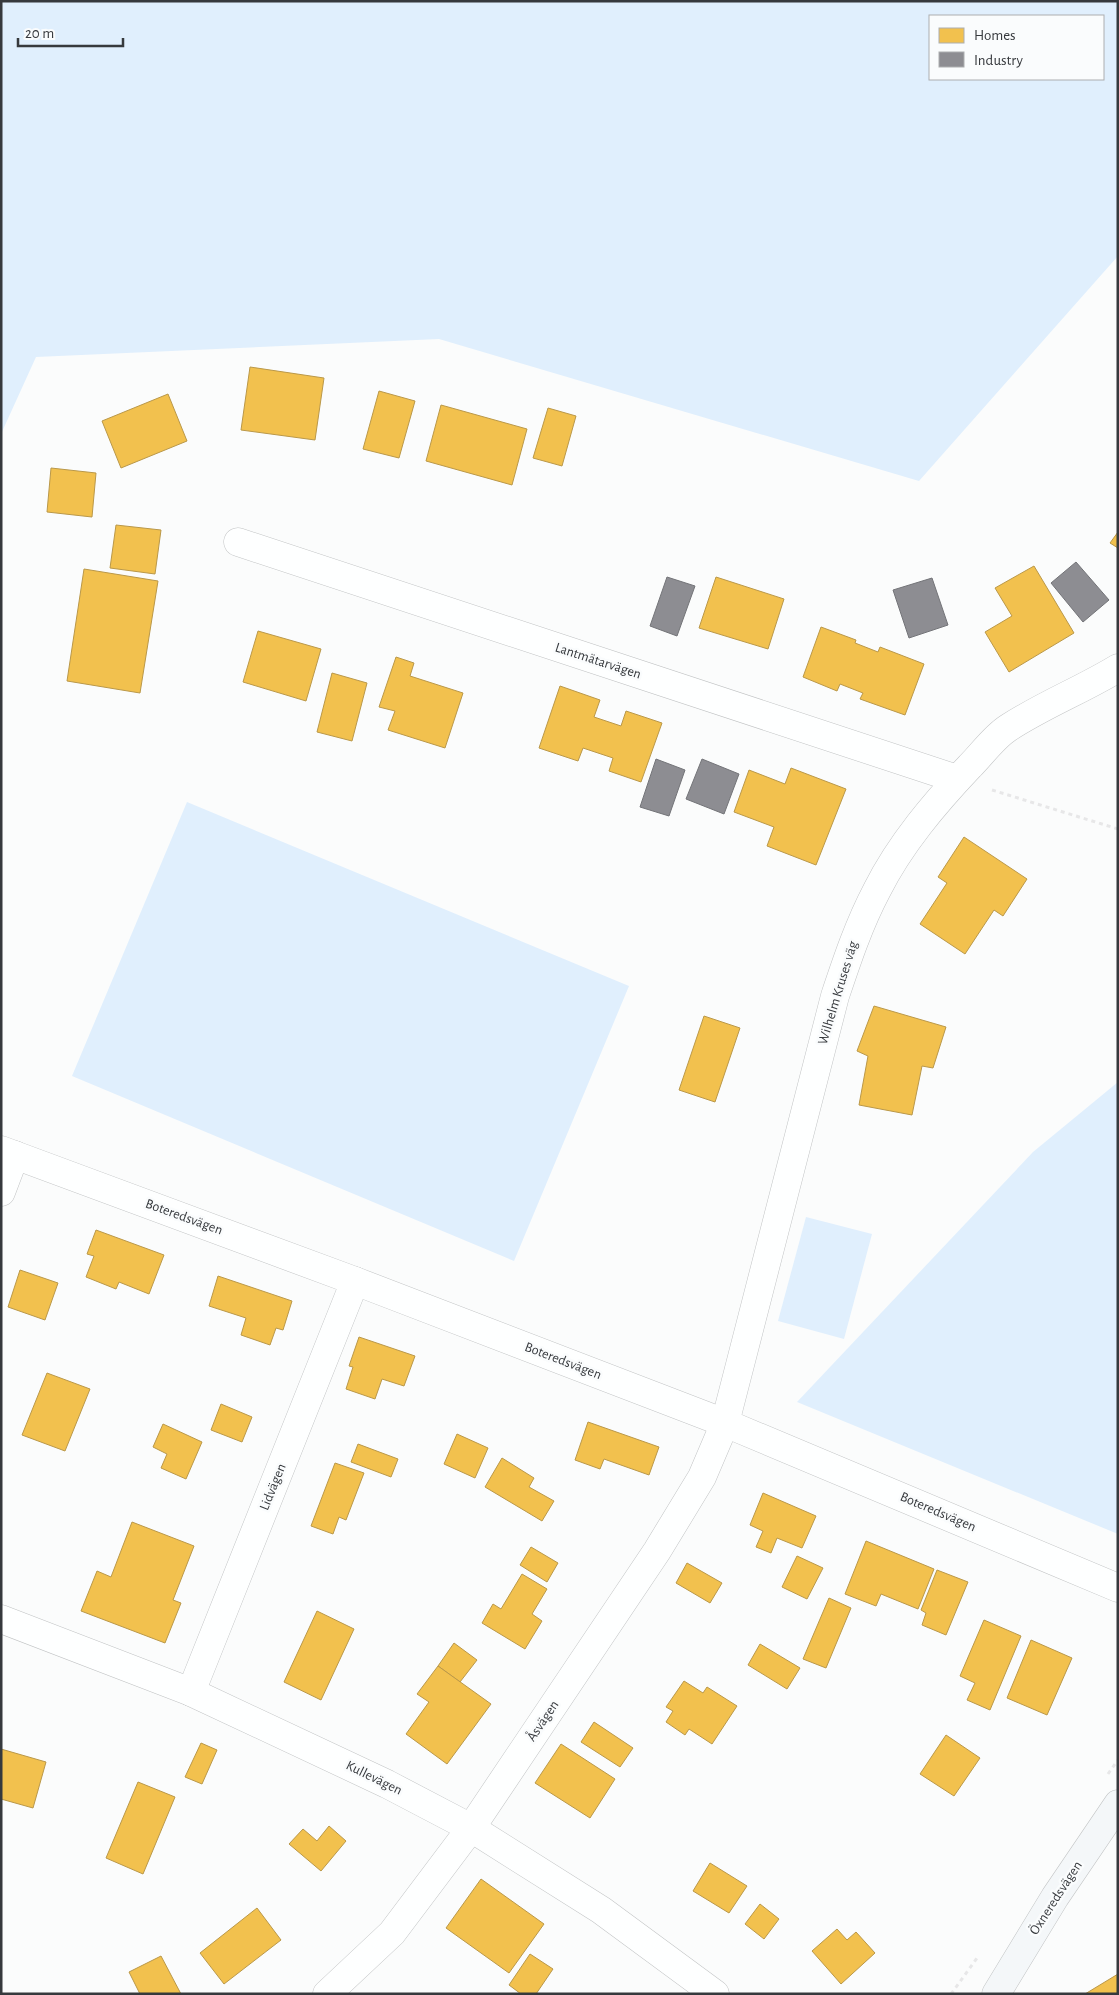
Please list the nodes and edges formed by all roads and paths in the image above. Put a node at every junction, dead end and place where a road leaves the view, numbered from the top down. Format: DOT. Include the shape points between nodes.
graph roads {
  1 [pos="238,542"];
  2 [pos="1118,668"];
  3 [pos="958,780"];
  4 [pos="1118,829"];
  5 [pos="8,1152"];
  6 [pos="1,1192"];
  7 [pos="355,1281"];
  8 [pos="725,1424"];
  9 [pos="1118,1588"];
  10 [pos="1,1620"];
  11 [pos="191,1692"];
  12 [pos="1118,1804"];
  13 [pos="471,1828"];
  14 [pos="327,1994"];
  15 [pos="715,1994"];
  16 [pos="996,1994"];
  1 -- 3 [label="street, Lantmätarvägen"];
  2 -- 3 [label="street, Wilhelm Kruses väg" via="1006,729"];
  3 -- 4 [label="path"];
  3 -- 8 [label="street, Wilhelm Kruses väg" via="907,840 877,889 854,938 816,1063"];
  5 -- 6 [label="street"];
  5 -- 7 [label="street, Boteredsvägen"];
  7 -- 8 [label="street, Boteredsvägen"];
  7 -- 11 [label="street, Lidvägen"];
  8 -- 9 [label="street, Boteredsvägen"];
  8 -- 13 [label="street, Åsvägen" via="702,1477 657,1552"];
  10 -- 11 [label="street, Kullevägen"];
  11 -- 13 [label="street, Kullevägen" via="387,1784"];
  12 -- 16 [label="street, Öxneredsvägen" via="1055,1897"];
  13 -- 14 [label="street, Åsvägen" via="392,1933"];
  13 -- 15 [label="street, Kullevägen" via="601,1910"];
}
